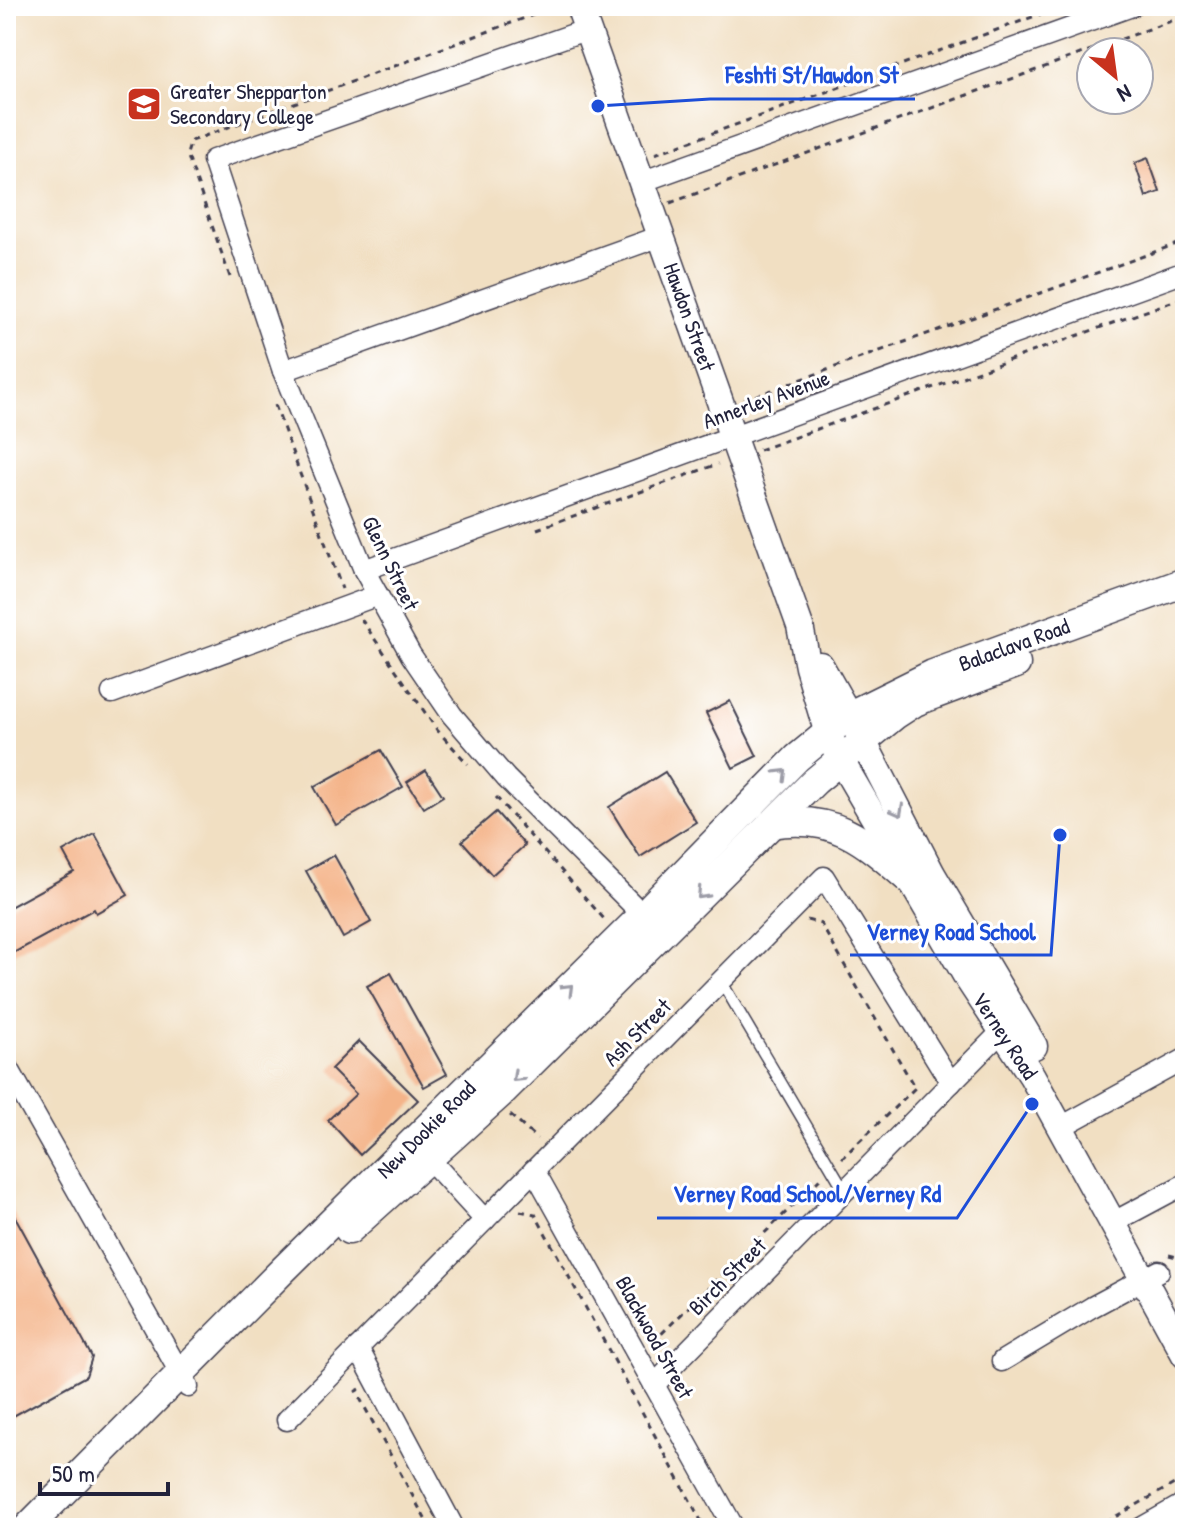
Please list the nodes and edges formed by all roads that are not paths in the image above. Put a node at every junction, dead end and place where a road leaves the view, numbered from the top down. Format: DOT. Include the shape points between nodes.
graph roads {
  1 [pos="1132,6"];
  2 [pos="583,17"];
  3 [pos="641,182"];
  4 [pos="661,236"];
  5 [pos="1185,272"];
  6 [pos="283,371"];
  7 [pos="736,447"];
  8 [pos="364,570"];
  9 [pos="1185,582"];
  10 [pos="378,595"];
  11 [pos="1185,601"];
  12 [pos="112,693"];
  13 [pos="838,725"];
  14 [pos="863,741"];
  15 [pos="841,761"];
  16 [pos="771,824"];
  17 [pos="912,882"];
  18 [pos="643,915"];
  19 [pos="721,981"];
  20 [pos="1003,1030"];
  21 [pos="1185,1059"];
  22 [pos="6,1064"];
  23 [pos="951,1083"];
  24 [pos="1067,1123"];
  25 [pos="421,1151"];
  26 [pos="534,1170"];
  27 [pos="1185,1184"];
  28 [pos="845,1191"];
  29 [pos="1120,1219"];
  30 [pos="485,1220"];
  31 [pos="1151,1275"];
  32 [pos="1185,1318"];
  33 [pos="358,1348"];
  34 [pos="1185,1355"];
  35 [pos="1002,1361"];
  36 [pos="184,1380"];
  37 [pos="654,1385"];
  38 [pos="287,1420"];
  39 [pos="1185,1503"];
  40 [pos="27,1528"];
  41 [pos="50,1528"];
  42 [pos="454,1528"];
  43 [pos="734,1528"];
  44 [pos="1141,1528"];
  1 -- 3 [label="street"];
  2 -- 3 [label="street, Hawdon Street"];
  2 -- 6 [label="street, Glenn Street" via="213,160"];
  3 -- 4 [label="street, Hawdon Street"];
  4 -- 6 [label="street"];
  4 -- 7 [label="street, Hawdon Street"];
  5 -- 7 [label="street, Annerley Avenue"];
  6 -- 8 [label="street, Glenn Street"];
  7 -- 8 [label="street, Annerley Avenue"];
  7 -- 13 [label="street, Hawdon Street"];
  8 -- 10 [label="street, Glenn Street"];
  9 -- 13 [label="main road, Balaclava Road" via="933,674"];
  10 -- 12 [label="street"];
  10 -- 18 [label="street, Glenn Street" via="452,715 506,778"];
  11 -- 14 [label="main road, Balaclava Road" via="915,702"];
  13 -- 14 [label="street, Hawdon Street"];
  13 -- 15 [label="street, Hawdon Street"];
  18 -- 13 [label="main road, New Dookie Road, one-way" via="797,758"];
  14 -- 15 [label="main road, Balaclava Road"];
  14 -- 24 [label="street, Verney Road, one-way" via="932,874 1047,1068"];
  15 -- 16 [label="main road, New Dookie Road"];
  15 -- 17 [label="street, Verney Road"];
  16 -- 17 [label="main road" via="804,820 833,825"];
  16 -- 25 [label="main road, New Dookie Road, one-way" via="600,997"];
  17 -- 20 [label="street, Verney Road"];
  25 -- 18 [label="main road, New Dookie Road, one-way"];
  19 -- 23 [label="street, Ash Street" via="824,877"];
  19 -- 26 [label="street, Ash Street"];
  19 -- 28 [label="lane"];
  20 -- 23 [label="street, Birch Street"];
  20 -- 24 [label="street, Verney Road"];
  21 -- 24 [label="street"];
  22 -- 36 [label="street"];
  23 -- 28 [label="street, Birch Street"];
  24 -- 29 [label="street, Verney Road"];
  25 -- 30 [label="street"];
  25 -- 36 [label="main road, New Dookie Road"];
  26 -- 30 [label="street, Ash Street"];
  26 -- 37 [label="street, Blackwood Street"];
  27 -- 29 [label="street"];
  28 -- 37 [label="street, Birch Street"];
  29 -- 31 [label="street, Verney Road"];
  30 -- 33 [label="street, Ash Street"];
  31 -- 32 [label="street, Verney Road"];
  31 -- 34 [label="street, Verney Road"];
  31 -- 35 [label="street"];
  33 -- 38 [label="street, Ash Street"];
  33 -- 42 [label="street"];
  36 -- 40 [label="main road, New Dookie Road"];
  36 -- 41 [label="main road, New Dookie Road"];
  37 -- 43 [label="street, Blackwood Street"];
  39 -- 44 [label="street"];
}
